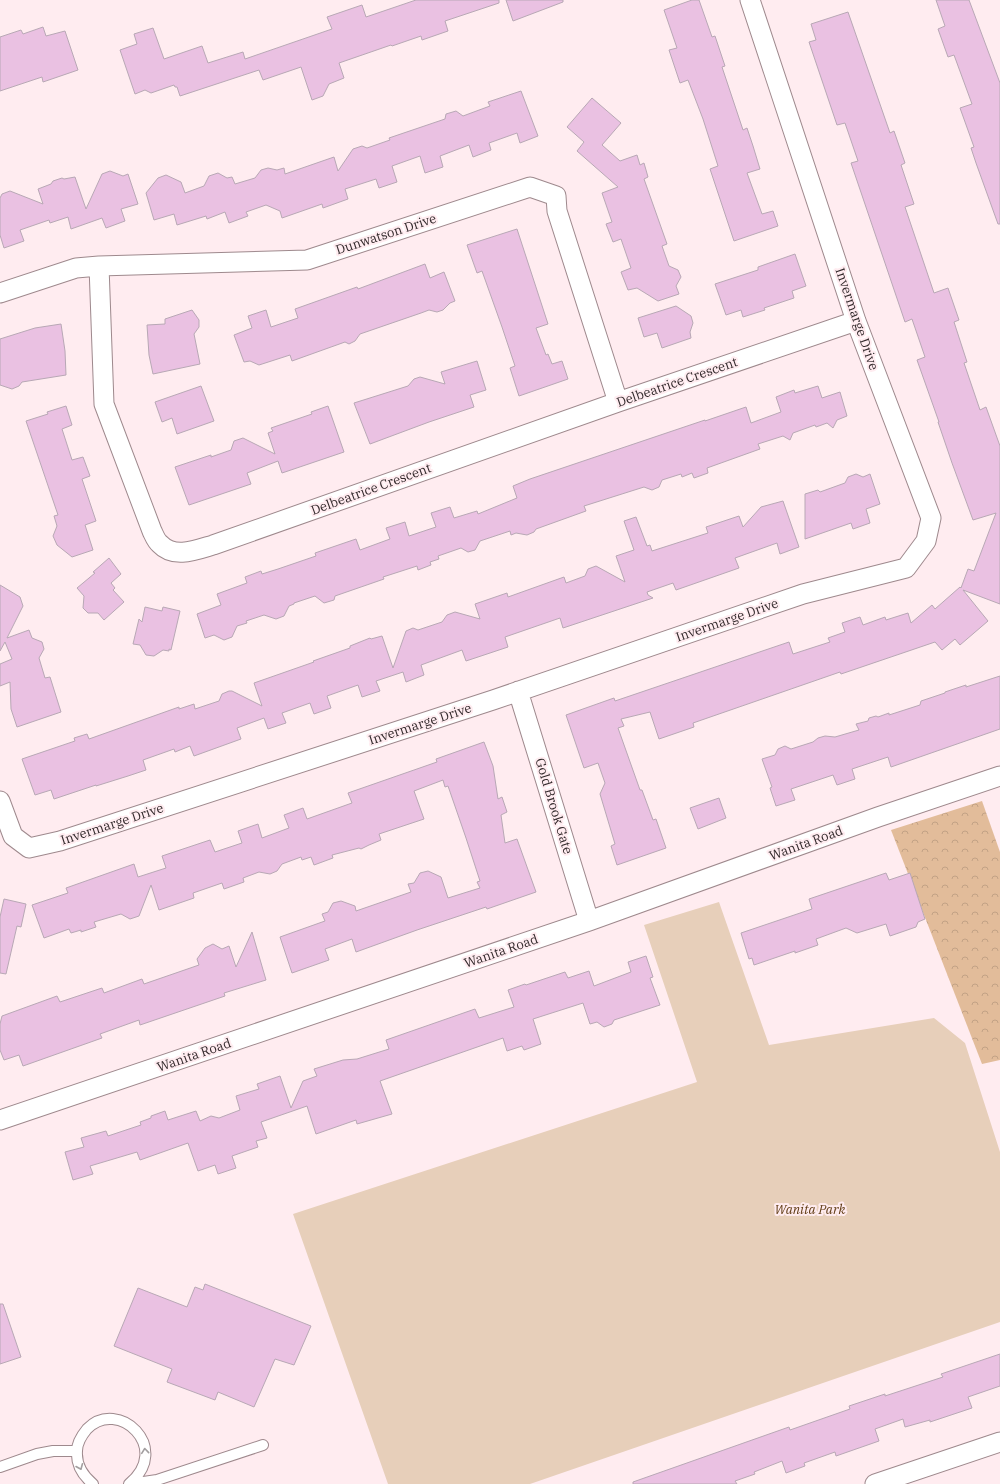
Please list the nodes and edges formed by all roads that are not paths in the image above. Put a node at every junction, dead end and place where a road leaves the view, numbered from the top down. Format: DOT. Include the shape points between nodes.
graph roads {
  1 [pos="750,0"];
  2 [pos="99,266"];
  3 [pos="0,293"];
  4 [pos="856,321"];
  5 [pos="618,402"];
  6 [pos="518,691"];
  7 [pos="1000,776"];
  8 [pos="0,801"];
  9 [pos="589,921"];
  10 [pos="0,1120"];
  11 [pos="1000,1442"];
  12 [pos="263,1445"];
  13 [pos="77,1451"];
  14 [pos="0,1467"];
  15 [pos="94,1484"];
  16 [pos="129,1484"];
  17 [pos="875,1484"];
  1 -- 4 [label="street, Invermarge Drive"];
  2 -- 3 [label="street, Dunwatson Drive" via="76,268"];
  2 -- 5 [label="street, Dunwatson Drive" via="307,260 530,187 556,196 557,211"];
  2 -- 5 [label="street, Delbeatrice Crescent" via="104,404 152,531 159,544 178,553 214,545"];
  4 -- 5 [label="street, Delbeatrice Crescent"];
  4 -- 6 [label="street, Invermarge Drive" via="931,518 926,541 906,568 803,594"];
  6 -- 8 [label="street, Invermarge Drive" via="60,842 29,848 12,836"];
  6 -- 9 [label="street, Gold Brook Gate"];
  7 -- 9 [label="street, Wanita Road"];
  9 -- 10 [label="street, Wanita Road"];
  11 -- 17 [label="street"];
  12 -- 16 [label="lane" via="157,1480"];
  13 -- 14 [label="lane" via="37,1454"];
  13 -- 15 [label="lane, one-way" via="79,1469"];
  16 -- 13 [label="lane, one-way" via="143,1468 146,1457 145,1446 133,1427 118,1421 100,1421 90,1426 82,1435"];
}
